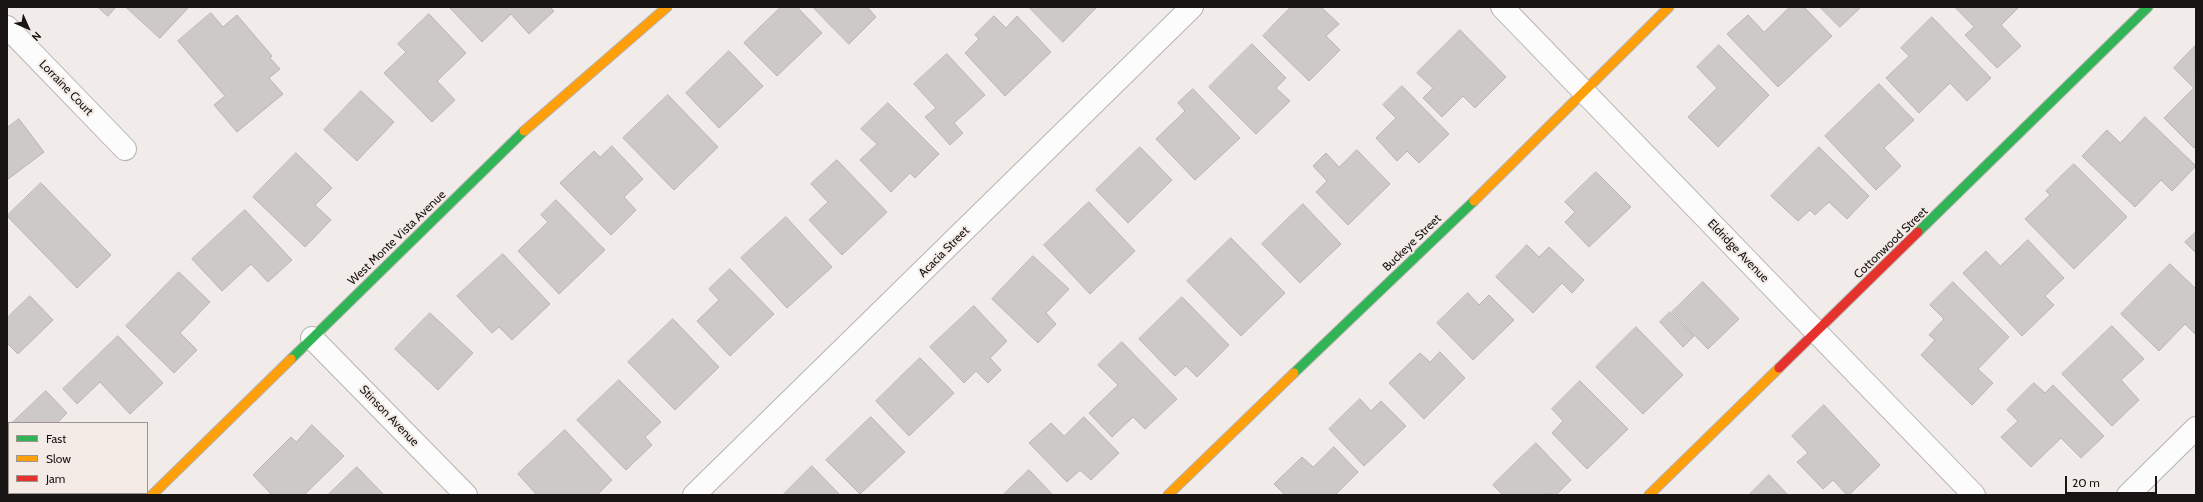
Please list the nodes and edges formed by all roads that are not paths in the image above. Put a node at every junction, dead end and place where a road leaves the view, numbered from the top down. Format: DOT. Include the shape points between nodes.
graph roads {
  1 [pos="667,7"];
  2 [pos="1192,7"];
  3 [pos="1502,7"];
  4 [pos="1669,7"];
  5 [pos="2148,7"];
  6 [pos="7,27"];
  7 [pos="1585,92"];
  8 [pos="125,149"];
  9 [pos="1816,332"];
  10 [pos="312,338"];
  11 [pos="2196,428"];
  12 [pos="152,495"];
  13 [pos="466,495"];
  14 [pos="694,495"];
  15 [pos="1168,495"];
  16 [pos="1649,495"];
  17 [pos="1974,495"];
  18 [pos="2128,495"];
  1 -- 10 [label="street, West Monte Vista Avenue" via="540,115"];
  2 -- 14 [label="street, Acacia Street"];
  3 -- 7 [label="street, Eldridge Avenue"];
  4 -- 7 [label="street, Buckeye Street"];
  5 -- 9 [label="street, Cottonwood Street"];
  6 -- 8 [label="street, Lorraine Court"];
  7 -- 9 [label="street, Eldridge Avenue"];
  7 -- 15 [label="street, Buckeye Street"];
  9 -- 16 [label="street, Cottonwood Street"];
  9 -- 17 [label="street, Eldridge Avenue"];
  10 -- 12 [label="street, West Monte Vista Avenue"];
  10 -- 13 [label="street, Stinson Avenue"];
  11 -- 18 [label="street"];
}
